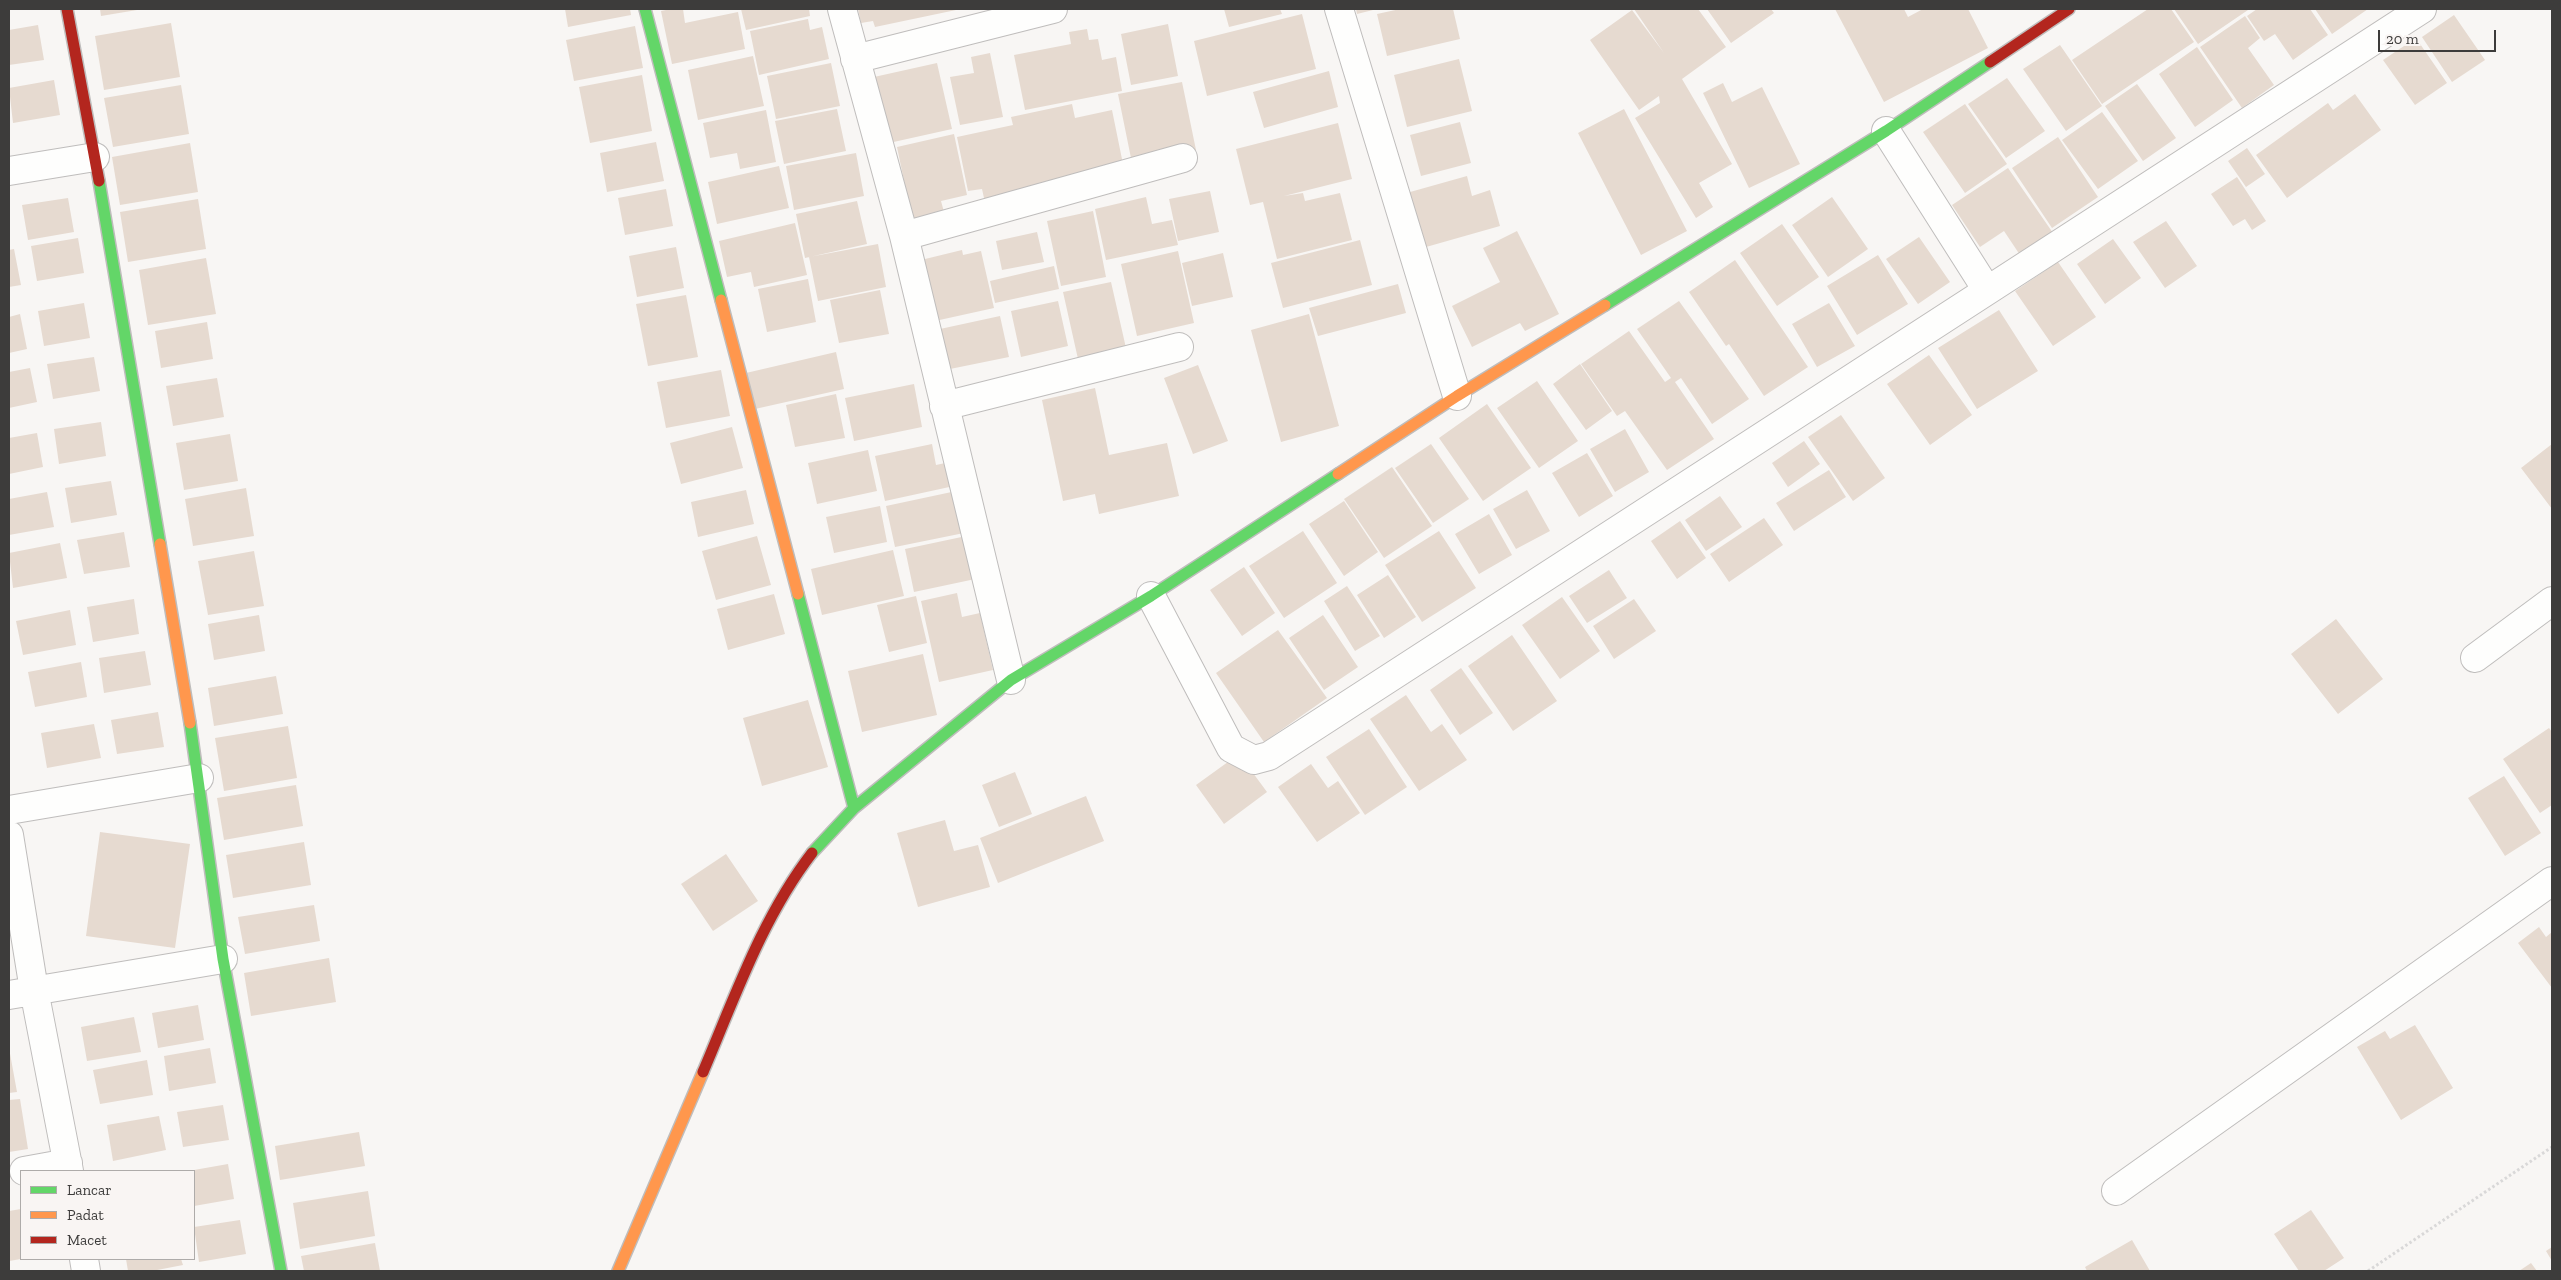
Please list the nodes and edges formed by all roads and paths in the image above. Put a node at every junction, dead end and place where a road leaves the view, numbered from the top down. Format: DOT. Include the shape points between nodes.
graph roads {
  1 [pos="67,9"];
  2 [pos="645,9"];
  3 [pos="842,9"];
  4 [pos="1053,9"];
  5 [pos="1339,9"];
  6 [pos="2069,9"];
  7 [pos="2422,9"];
  8 [pos="855,59"];
  9 [pos="1886,131"];
  10 [pos="95,157"];
  11 [pos="1183,158"];
  12 [pos="9,171"];
  13 [pos="904,236"];
  14 [pos="1987,290"];
  15 [pos="1179,348"];
  16 [pos="1457,396"];
  17 [pos="944,406"];
  18 [pos="1151,596"];
  19 [pos="2552,601"];
  20 [pos="2475,658"];
  21 [pos="1011,680"];
  22 [pos="199,778"];
  23 [pos="854,808"];
  24 [pos="9,810"];
  25 [pos="9,835"];
  26 [pos="2552,881"];
  27 [pos="223,959"];
  28 [pos="22,993"];
  29 [pos="2552,1147"];
  30 [pos="69,1167"];
  31 [pos="41,1170"];
  32 [pos="2116,1191"];
  33 [pos="280,1271"];
  34 [pos="618,1271"];
  35 [pos="2368,1271"];
  1 -- 10 [label="street"];
  2 -- 23 [label="street"];
  3 -- 8 [label="street"];
  4 -- 8 [label="street"];
  5 -- 16 [label="street"];
  6 -- 9 [label="street"];
  7 -- 14 [label="street"];
  8 -- 13 [label="street"];
  9 -- 14 [label="street"];
  9 -- 16 [label="street"];
  10 -- 12 [label="street"];
  10 -- 22 [label="street"];
  11 -- 13 [label="street"];
  13 -- 17 [label="street"];
  14 -- 18 [label="street" via="1269,756 1254,760 1231,748"];
  15 -- 17 [label="street"];
  16 -- 18 [label="street"];
  17 -- 21 [label="street"];
  18 -- 21 [label="street"];
  19 -- 20 [label="street"];
  21 -- 23 [label="street"];
  22 -- 24 [label="street"];
  22 -- 27 [label="street"];
  23 -- 34 [label="street" via="815,848 788,884 764,930"];
  25 -- 28 [label="street"];
  26 -- 32 [label="street"];
  27 -- 28 [label="street"];
  27 -- 33 [label="street"];
  28 -- 30 [label="street"];
  29 -- 35 [label="path"];
  30 -- 31 [label="street"];
}
